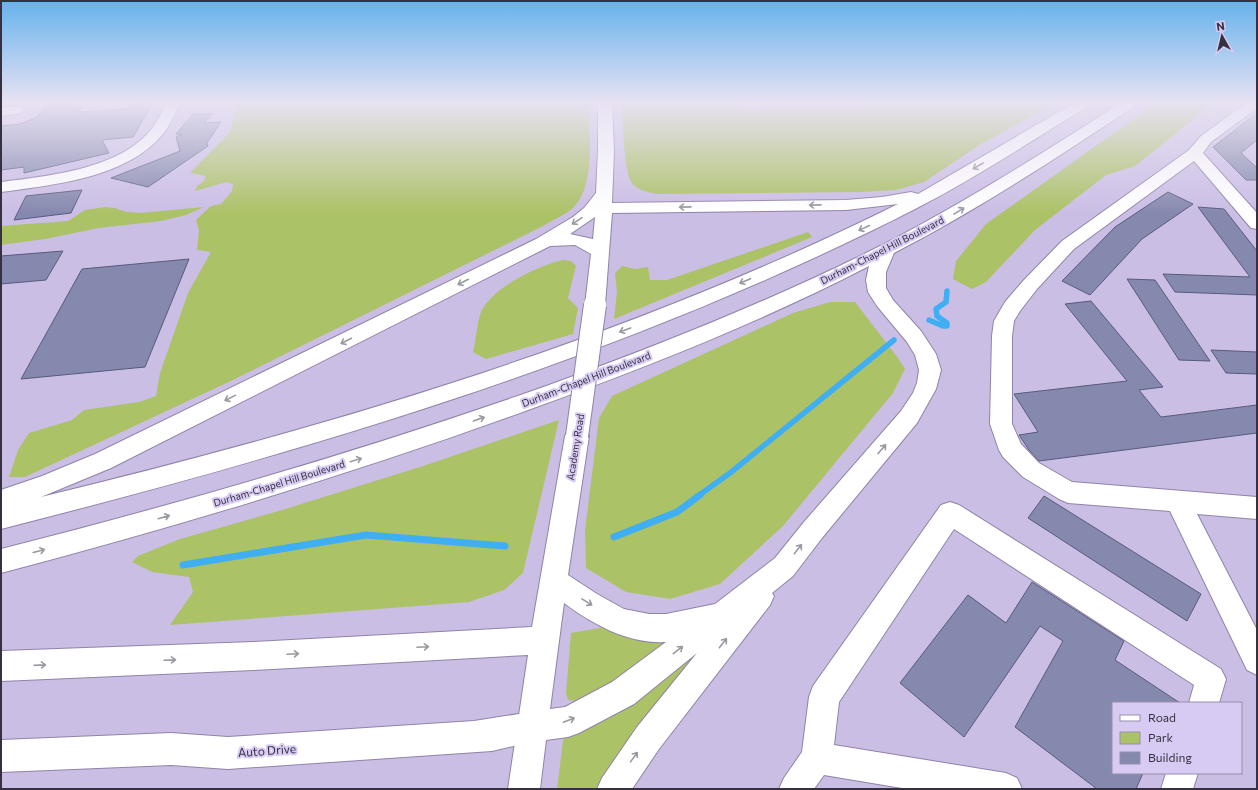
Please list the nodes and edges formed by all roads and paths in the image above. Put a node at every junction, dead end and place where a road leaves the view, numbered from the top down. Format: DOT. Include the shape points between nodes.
graph roads {
  1 [pos="149,140"];
  2 [pos="606,140"];
  3 [pos="1022,140"];
  4 [pos="1072,140"];
  5 [pos="1205,140"];
  6 [pos="1195,153"];
  7 [pos="1,187"];
  8 [pos="937,190"];
  9 [pos="604,201"];
  10 [pos="1257,224"];
  11 [pos="542,243"];
  12 [pos="887,249"];
  13 [pos="600,252"];
  14 [pos="1,501"];
  15 [pos="1178,502"];
  16 [pos="1257,508"];
  17 [pos="1,518"];
  18 [pos="1,561"];
  19 [pos="784,567"];
  20 [pos="554,581"];
  21 [pos="722,615"];
  22 [pos="544,640"];
  23 [pos="1257,660"];
  24 [pos="1,666"];
  25 [pos="1207,691"];
  26 [pos="531,727"];
  27 [pos="1,756"];
  28 [pos="817,758"];
  29 [pos="1182,774"];
  30 [pos="524,789"];
  31 [pos="613,789"];
  32 [pos="795,789"];
  33 [pos="1006,789"];
  34 [pos="1177,789"];
  1 -- 7 [label="main road" via="126,155 76,175"];
  2 -- 9 [label="main road, Academy Road"];
  3 -- 8 [label="main road, one-way"];
  12 -- 4 [label="main road, Durham-Chapel Hill Boulevard, one-way" via="972,203"];
  5 -- 6 [label="main road"];
  6 -- 10 [label="main road"];
  6 -- 15 [label="main road" via="1068,245 1012,307 1004,321 1002,336 1001,424 1011,450 1031,470 1068,492"];
  8 -- 9 [label="main road, one-way" via="882,202 846,205"];
  8 -- 17 [label="main road, one-way" via="787,264 680,309 463,388 283,444 117,490"];
  9 -- 11 [label="main road, one-way" via="579,221"];
  9 -- 13 [label="main road, Academy Road"];
  11 -- 13 [label="main road" via="565,238 577,239 592,244"];
  11 -- 14 [label="main road, one-way" via="103,460"];
  18 -- 12 [label="main road, Durham-Chapel Hill Boulevard, one-way" via="249,493 482,418 603,374 707,332 798,293"];
  19 -- 12 [label="main road, one-way" via="909,417 922,397 928,380 930,368 915,337 882,300 877,289 876,274"];
  13 -- 20 [label="main road, Academy Road, bridge" via="578,436"];
  15 -- 16 [label="main road"];
  15 -- 23 [label="main road"];
  19 -- 21 [label="main road, Auto Drive"];
  31 -- 19 [label="main road, one-way" via="648,738"];
  20 -- 21 [label="main road, one-way" via="610,616 649,628 665,628"];
  20 -- 22 [label="main road, Academy Road"];
  26 -- 21 [label="main road, Auto Drive, one-way" via="568,722 622,693"];
  24 -- 22 [label="main road, one-way" via="254,656"];
  22 -- 26 [label="main road, Academy Road"];
  25 -- 28 [label="main road" via="950,513 824,697"];
  26 -- 27 [label="main road, Auto Drive" via="492,736 228,753 171,749"];
  26 -- 30 [label="main road, Academy Road"];
  28 -- 32 [label="main road"];
  28 -- 33 [label="main road"];
  29 -- 34 [label="main road"];
}
